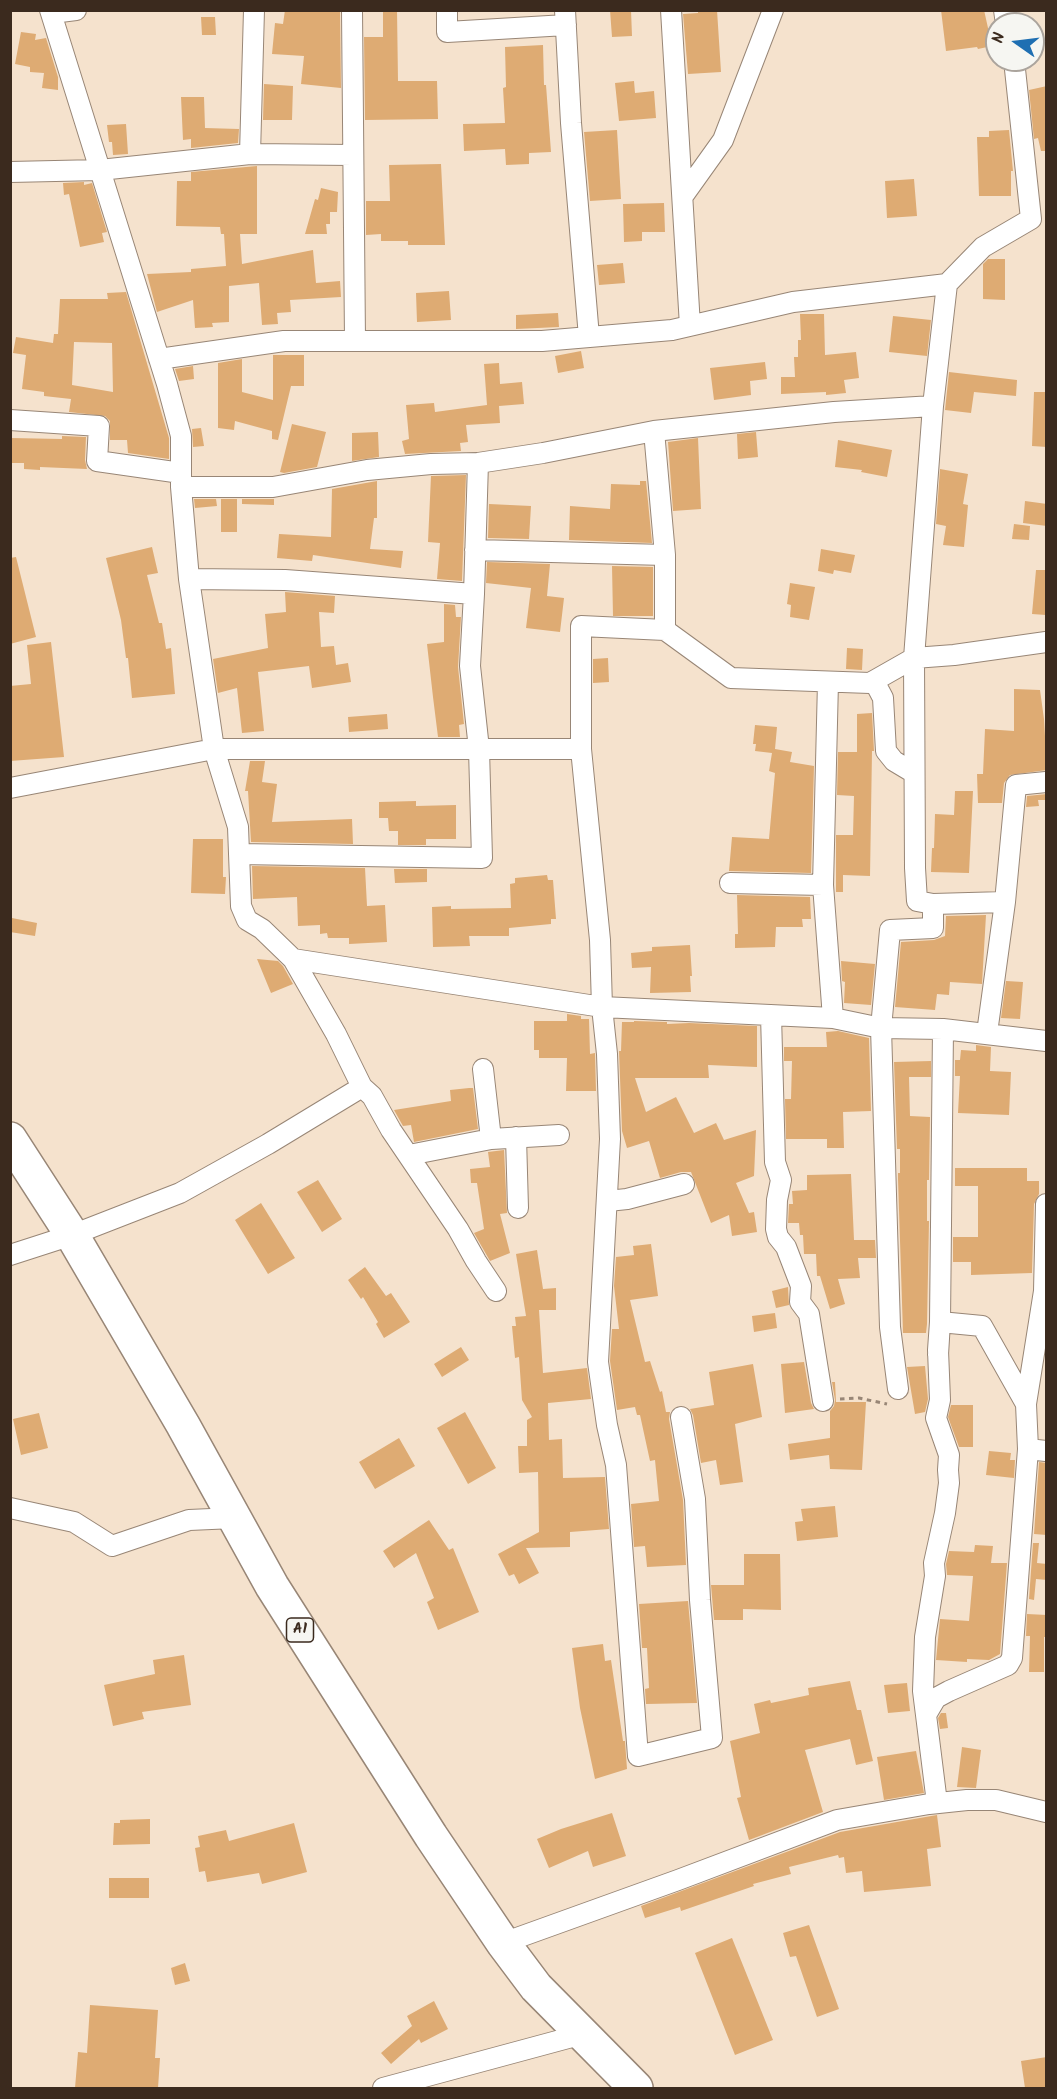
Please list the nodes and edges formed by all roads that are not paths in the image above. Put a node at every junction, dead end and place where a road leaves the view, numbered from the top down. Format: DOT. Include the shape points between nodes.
graph roads {
  1 [pos="76,10"];
  2 [pos="254,10"];
  3 [pos="352,10"];
  4 [pos="447,10"];
  5 [pos="670,10"];
  6 [pos="773,10"];
  7 [pos="51,12"];
  8 [pos="565,18"];
  9 [pos="1015,72"];
  10 [pos="250,154"];
  11 [pos="353,155"];
  12 [pos="100,170"];
  13 [pos="10,172"];
  14 [pos="682,196"];
  15 [pos="947,284"];
  16 [pos="690,326"];
  17 [pos="588,337"];
  18 [pos="355,340"];
  19 [pos="159,360"];
  20 [pos="933,406"];
  21 [pos="10,420"];
  22 [pos="654,431"];
  23 [pos="478,463"];
  24 [pos="181,480"];
  25 [pos="475,550"];
  26 [pos="665,555"];
  27 [pos="189,579"];
  28 [pos="474,594"];
  29 [pos="665,630"];
  30 [pos="1047,642"];
  31 [pos="914,658"];
  32 [pos="874,681"];
  33 [pos="828,682"];
  34 [pos="214,749"];
  35 [pos="479,749"];
  36 [pos="581,749"];
  37 [pos="915,773"];
  38 [pos="1047,782"];
  39 [pos="10,788"];
  40 [pos="239,854"];
  41 [pos="730,883"];
  42 [pos="824,885"];
  43 [pos="1005,902"];
  44 [pos="933,904"];
  45 [pos="293,959"];
  46 [pos="602,1007"];
  47 [pos="771,1015"];
  48 [pos="833,1018"];
  49 [pos="881,1028"];
  50 [pos="943,1029"];
  51 [pos="987,1033"];
  52 [pos="1047,1041"];
  53 [pos="483,1069"];
  54 [pos="362,1087"];
  55 [pos="559,1135"];
  56 [pos="516,1137"];
  57 [pos="10,1139"];
  58 [pos="491,1139"];
  59 [pos="409,1155"];
  60 [pos="684,1184"];
  61 [pos="608,1201"];
  62 [pos="1047,1204"];
  63 [pos="518,1208"];
  64 [pos="72,1235"];
  65 [pos="10,1255"];
  66 [pos="496,1291"];
  67 [pos="940,1322"];
  68 [pos="898,1389"];
  69 [pos="823,1401"];
  70 [pos="1026,1404"];
  71 [pos="681,1417"];
  72 [pos="1037,1450"];
  73 [pos="10,1508"];
  74 [pos="234,1518"];
  75 [pos="926,1715"];
  76 [pos="937,1803"];
  77 [pos="1047,1812"];
  78 [pos="503,1942"];
  79 [pos="583,2034"];
  80 [pos="383,2088"];
  81 [pos="636,2088"];
  1 -- 7 [label="street"];
  2 -- 10 [label="street"];
  3 -- 11 [label="street"];
  4 -- 8 [label="street" via="447,32"];
  5 -- 14 [label="street"];
  6 -- 14 [label="street" via="723,140"];
  7 -- 12 [label="street"];
  8 -- 17 [label="street"];
  9 -- 15 [label="street" via="1031,219 983,247"];
  10 -- 11 [label="street"];
  10 -- 12 [label="street"];
  11 -- 18 [label="street"];
  12 -- 13 [label="street"];
  12 -- 19 [label="street"];
  14 -- 16 [label="street"];
  15 -- 16 [label="street" via="793,302"];
  15 -- 20 [label="street"];
  16 -- 17 [label="street"];
  17 -- 18 [label="street" via="542,341"];
  18 -- 19 [label="street" via="284,341"];
  19 -- 24 [label="street" via="181,436"];
  20 -- 22 [label="street"];
  20 -- 31 [label="street"];
  21 -- 24 [label="street" via="99,426 97,461"];
  22 -- 23 [label="street"];
  22 -- 26 [label="street"];
  23 -- 24 [label="street" via="367,470 273,487"];
  23 -- 25 [label="street"];
  24 -- 27 [label="street"];
  25 -- 26 [label="street"];
  25 -- 28 [label="street"];
  26 -- 29 [label="street"];
  27 -- 28 [label="street" via="285,580"];
  27 -- 34 [label="street"];
  28 -- 35 [label="street" via="470,666"];
  29 -- 33 [label="street" via="731,678"];
  29 -- 36 [label="street" via="580,626"];
  30 -- 31 [label="street"];
  31 -- 32 [label="street"];
  31 -- 37 [label="street"];
  32 -- 33 [label="street"];
  32 -- 37 [label="street" via="883,698 886,751 894,761"];
  33 -- 42 [label="street"];
  34 -- 35 [label="street"];
  34 -- 39 [label="street"];
  34 -- 40 [label="street" via="238,827"];
  35 -- 36 [label="street"];
  35 -- 40 [label="street" via="482,858"];
  36 -- 46 [label="street" via="600,940"];
  37 -- 44 [label="street" via="917,901"];
  38 -- 43 [label="street" via="1016,785"];
  40 -- 45 [label="street" via="241,906 248,920"];
  41 -- 42 [label="street"];
  42 -- 48 [label="street"];
  43 -- 44 [label="street"];
  43 -- 51 [label="street"];
  44 -- 49 [label="street" via="933,928 890,930"];
  45 -- 46 [label="street"];
  45 -- 54 [label="street"];
  46 -- 47 [label="street"];
  46 -- 61 [label="street" via="610,1139"];
  47 -- 48 [label="street"];
  47 -- 69 [label="street" via="775,1162 781,1180 776,1229 801,1286 800,1302 809,1314"];
  48 -- 49 [label="street"];
  49 -- 50 [label="street"];
  49 -- 68 [label="street" via="890,1327"];
  50 -- 51 [label="street"];
  50 -- 67 [label="street"];
  51 -- 52 [label="street"];
  53 -- 58 [label="street"];
  54 -- 59 [label="street" via="372,1096"];
  54 -- 64 [label="street" via="180,1193"];
  55 -- 56 [label="street"];
  56 -- 58 [label="street"];
  56 -- 63 [label="street"];
  57 -- 64 [label="highway, A1"];
  58 -- 59 [label="street"];
  59 -- 66 [label="street"];
  60 -- 61 [label="street"];
  61 -- 71 [label="street" via="598,1362 615,1465 638,1756 712,1738 695,1499"];
  62 -- 70 [label="street" via="1044,1291"];
  64 -- 65 [label="street"];
  64 -- 74 [label="highway, A1"];
  67 -- 70 [label="street" via="982,1326"];
  67 -- 75 [label="street" via="940,1400 936,1418 949,1455 949,1483 925,1637"];
  70 -- 72 [label="street"];
  72 -- 75 [label="street" via="1012,1658 1008,1665 936,1698"];
  73 -- 74 [label="street" via="74,1522 112,1546 189,1520"];
  74 -- 78 [label="highway, A1" via="272,1586"];
  75 -- 76 [label="street"];
  76 -- 77 [label="street" via="996,1800"];
  76 -- 78 [label="street" via="837,1820"];
  78 -- 79 [label="highway, A1" via="536,1987"];
  79 -- 80 [label="street"];
  79 -- 81 [label="highway, A1"];
}
